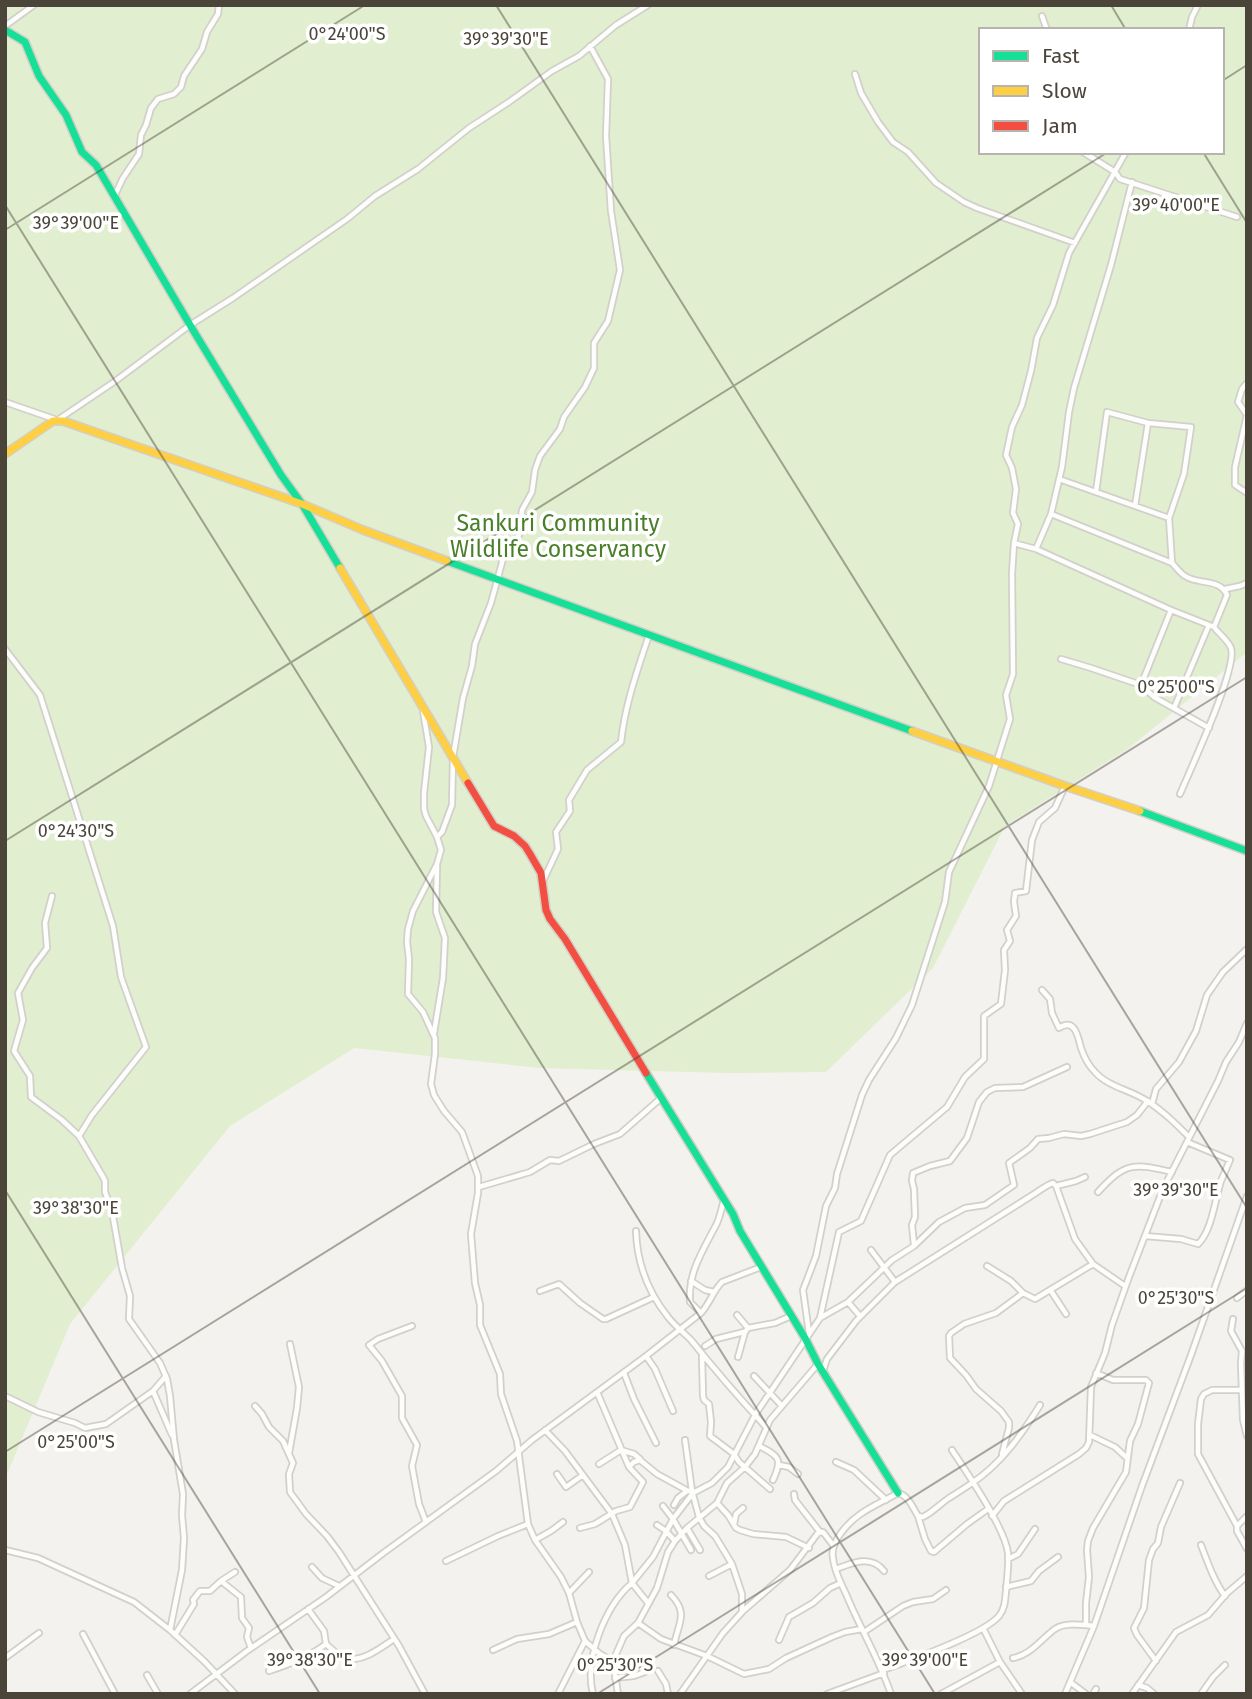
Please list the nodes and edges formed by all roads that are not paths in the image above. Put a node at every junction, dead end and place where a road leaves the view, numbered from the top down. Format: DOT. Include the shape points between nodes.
graph roads {
  1 [pos="34,5"];
  2 [pos="219,5"];
  3 [pos="648,5"];
  4 [pos="1198,5"];
  5 [pos="1042,16"];
  6 [pos="5,28"];
  7 [pos="1046,28"];
  8 [pos="1189,28"];
  9 [pos="590,46"];
  10 [pos="855,74"];
  11 [pos="1086,154"];
  12 [pos="1125,154"];
  13 [pos="1115,172"];
  14 [pos="1132,182"];
  15 [pos="114,198"];
  16 [pos="1237,217"];
  17 [pos="1075,243"];
  18 [pos="190,325"];
  19 [pos="1247,383"];
  20 [pos="5,402"];
  21 [pos="1247,415"];
  22 [pos="57,420"];
  23 [pos="1147,423"];
  24 [pos="5,454"];
  25 [pos="1059,479"];
  26 [pos="1096,492"];
  27 [pos="1247,493"];
  28 [pos="302,504"];
  29 [pos="1135,506"];
  30 [pos="1051,514"];
  31 [pos="1169,518"];
  32 [pos="1014,543"];
  33 [pos="1036,549"];
  34 [pos="1172,563"];
  35 [pos="497,579"];
  36 [pos="1247,583"];
  37 [pos="1225,589"];
  38 [pos="1171,610"];
  39 [pos="1211,626"];
  40 [pos="649,635"];
  41 [pos="5,649"];
  42 [pos="1061,659"];
  43 [pos="1140,685"];
  44 [pos="421,704"];
  45 [pos="1174,708"];
  46 [pos="1209,728"];
  47 [pos="453,757"];
  48 [pos="996,761"];
  49 [pos="1065,786"];
  50 [pos="1180,794"];
  51 [pos="437,837"];
  52 [pos="1247,850"];
  53 [pos="437,864"];
  54 [pos="542,881"];
  55 [pos="52,895"];
  56 [pos="1247,948"];
  57 [pos="1042,989"];
  58 [pos="1247,1023"];
  59 [pos="434,1034"];
  60 [pos="1067,1067"];
  61 [pos="661,1098"];
  62 [pos="1150,1102"];
  63 [pos="79,1136"];
  64 [pos="1188,1139"];
  65 [pos="1172,1172"];
  66 [pos="1085,1177"];
  67 [pos="479,1186"];
  68 [pos="1056,1186"];
  69 [pos="1098,1192"];
  70 [pos="1247,1196"];
  71 [pos="724,1200"];
  72 [pos="636,1231"];
  73 [pos="1145,1236"];
  74 [pos="914,1246"];
  75 [pos="871,1250"];
  76 [pos="1093,1264"];
  77 [pos="986,1266"];
  78 [pos="761,1267"];
  79 [pos="885,1267"];
  80 [pos="691,1281"];
  81 [pos="895,1282"];
  82 [pos="1125,1286"];
  83 [pos="1247,1290"];
  84 [pos="540,1291"];
  85 [pos="1051,1291"];
  86 [pos="714,1292"];
  87 [pos="1023,1293"];
  88 [pos="654,1297"];
  89 [pos="1237,1298"];
  90 [pos="848,1302"];
  91 [pos="701,1312"];
  92 [pos="1066,1314"];
  93 [pos="737,1315"];
  94 [pos="791,1316"];
  95 [pos="860,1316"];
  96 [pos="820,1318"];
  97 [pos="1233,1319"];
  98 [pos="412,1326"];
  99 [pos="680,1330"];
  100 [pos="746,1330"];
  101 [pos="807,1335"];
  102 [pos="290,1344"];
  103 [pos="705,1346"];
  104 [pos="1245,1351"];
  105 [pos="702,1355"];
  106 [pos="646,1356"];
  107 [pos="738,1357"];
  108 [pos="820,1367"];
  109 [pos="624,1373"];
  110 [pos="1096,1373"];
  111 [pos="166,1376"];
  112 [pos="754,1376"];
  113 [pos="1242,1390"];
  114 [pos="153,1391"];
  115 [pos="597,1392"];
  116 [pos="769,1394"];
  117 [pos="5,1396"];
  118 [pos="1040,1405"];
  119 [pos="255,1406"];
  120 [pos="782,1406"];
  121 [pos="673,1411"];
  122 [pos="755,1415"];
  123 [pos="766,1427"];
  124 [pos="545,1430"];
  125 [pos="1090,1435"];
  126 [pos="1247,1436"];
  127 [pos="174,1440"];
  128 [pos="685,1440"];
  129 [pos="656,1443"];
  130 [pos="760,1446"];
  131 [pos="621,1450"];
  132 [pos="952,1450"];
  133 [pos="518,1451"];
  134 [pos="289,1454"];
  135 [pos="734,1454"];
  136 [pos="1001,1459"];
  137 [pos="1128,1459"];
  138 [pos="640,1460"];
  139 [pos="836,1462"];
  140 [pos="599,1464"];
  141 [pos="779,1465"];
  142 [pos="629,1467"];
  143 [pos="745,1467"];
  144 [pos="557,1474"];
  145 [pos="798,1474"];
  146 [pos="583,1475"];
  147 [pos="773,1480"];
  148 [pos="973,1483"];
  149 [pos="1180,1483"];
  150 [pos="770,1489"];
  151 [pos="691,1492"];
  152 [pos="898,1493"];
  153 [pos="794,1494"];
  154 [pos="886,1500"];
  155 [pos="717,1503"];
  156 [pos="674,1505"];
  157 [pos="663,1506"];
  158 [pos="743,1507"];
  159 [pos="988,1509"];
  160 [pos="612,1514"];
  161 [pos="918,1516"];
  162 [pos="992,1516"];
  163 [pos="1247,1516"];
  164 [pos="699,1517"];
  165 [pos="673,1519"];
  166 [pos="426,1522"];
  167 [pos="563,1522"];
  168 [pos="528,1524"];
  169 [pos="657,1525"];
  170 [pos="734,1525"];
  171 [pos="1237,1526"];
  172 [pos="580,1528"];
  173 [pos="687,1528"];
  174 [pos="1035,1529"];
  175 [pos="666,1531"];
  176 [pos="820,1531"];
  177 [pos="682,1534"];
  178 [pos="535,1540"];
  179 [pos="675,1541"];
  180 [pos="1201,1545"];
  181 [pos="834,1546"];
  182 [pos="808,1548"];
  183 [pos="1247,1549"];
  184 [pos="5,1550"];
  185 [pos="691,1550"];
  186 [pos="700,1550"];
  187 [pos="1058,1557"];
  188 [pos="1008,1559"];
  189 [pos="446,1561"];
  190 [pos="732,1564"];
  191 [pos="312,1567"];
  192 [pos="836,1569"];
  193 [pos="884,1571"];
  194 [pos="235,1572"];
  195 [pos="589,1572"];
  196 [pos="353,1576"];
  197 [pos="709,1576"];
  198 [pos="1247,1576"];
  199 [pos="222,1581"];
  200 [pos="632,1583"];
  201 [pos="841,1583"];
  202 [pos="339,1587"];
  203 [pos="1006,1587"];
  204 [pos="946,1590"];
  205 [pos="569,1593"];
  206 [pos="671,1595"];
  207 [pos="1225,1596"];
  208 [pos="648,1603"];
  209 [pos="308,1609"];
  210 [pos="743,1611"];
  211 [pos="577,1622"];
  212 [pos="638,1623"];
  213 [pos="1086,1625"];
  214 [pos="1094,1626"];
  215 [pos="983,1628"];
  216 [pos="170,1630"];
  217 [pos="863,1631"];
  218 [pos="39,1633"];
  219 [pos="83,1634"];
  220 [pos="175,1635"];
  221 [pos="394,1639"];
  222 [pos="779,1640"];
  223 [pos="585,1641"];
  224 [pos="326,1644"];
  225 [pos="674,1645"];
  226 [pos="251,1648"];
  227 [pos="594,1649"];
  228 [pos="493,1650"];
  229 [pos="708,1656"];
  230 [pos="5,1658"];
  231 [pos="1013,1658"];
  232 [pos="613,1661"];
  233 [pos="1156,1661"];
  234 [pos="1000,1662"];
  235 [pos="1225,1665"];
  236 [pos="269,1671"];
  237 [pos="659,1671"];
  238 [pos="883,1671"];
  239 [pos="645,1672"];
  240 [pos="216,1674"];
  241 [pos="147,1675"];
  242 [pos="615,1678"];
  243 [pos="1070,1682"];
  244 [pos="1138,1685"];
  245 [pos="115,1694"];
  246 [pos="158,1694"];
  247 [pos="191,1694"];
  248 [pos="235,1694"];
  249 [pos="425,1694"];
  250 [pos="558,1694"];
  251 [pos="593,1694"];
  252 [pos="618,1694"];
  253 [pos="668,1694"];
  254 [pos="680,1694"];
  255 [pos="827,1694"];
  256 [pos="891,1694"];
  257 [pos="941,1694"];
  258 [pos="1021,1694"];
  259 [pos="1065,1694"];
  260 [pos="1086,1694"];
  261 [pos="1132,1694"];
  262 [pos="1154,1694"];
  263 [pos="1201,1694"];
  1 -- 6 [label="street"];
  2 -- 15 [label="street" via="181,87 151,107 139,153"];
  3 -- 9 [label="street"];
  4 -- 8 [label="street"];
  5 -- 7 [label="street"];
  6 -- 15 [label="street" via="25,43 82,152 96,165"];
  9 -- 18 [label="street"];
  9 -- 35 [label="street" via="608,79 611,212 620,270 608,321 594,343 594,368 540,456 532,492 522,510 519,535 503,559"];
  10 -- 17 [label="street" via="878,122 936,183 992,215"];
  11 -- 13 [label="street"];
  12 -- 13 [label="street"];
  13 -- 14 [label="street"];
  13 -- 17 [label="street"];
  14 -- 16 [label="street"];
  14 -- 25 [label="street" via="1074,388"];
  15 -- 18 [label="street"];
  17 -- 32 [label="street" via="1037,338 1006,455 1016,489"];
  18 -- 22 [label="street"];
  18 -- 28 [label="street"];
  19 -- 21 [label="street" via="1238,402"];
  20 -- 22 [label="street"];
  21 -- 27 [label="street" via="1235,485"];
  22 -- 24 [label="street"];
  22 -- 28 [label="street"];
  23 -- 26 [label="street" via="1107,412"];
  23 -- 29 [label="street"];
  23 -- 31 [label="street" via="1191,427 1184,474"];
  25 -- 26 [label="street"];
  25 -- 30 [label="street"];
  26 -- 29 [label="street"];
  28 -- 35 [label="street"];
  28 -- 44 [label="street"];
  29 -- 31 [label="street"];
  30 -- 33 [label="street"];
  30 -- 34 [label="street"];
  31 -- 34 [label="street"];
  32 -- 33 [label="street"];
  32 -- 48 [label="street" via="1013,674 1006,695 1010,719"];
  33 -- 38 [label="street"];
  34 -- 37 [label="street" via="1186,578"];
  35 -- 40 [label="street"];
  35 -- 47 [label="street" via="475,644"];
  36 -- 37 [label="street"];
  37 -- 39 [label="street" via="1227,595"];
  38 -- 39 [label="street"];
  38 -- 43 [label="street"];
  39 -- 45 [label="street"];
  39 -- 46 [label="street" via="1232,649 1231,668"];
  40 -- 48 [label="street"];
  40 -- 54 [label="street" via="628,700 621,742 587,770 569,800 570,811 556,832 558,849"];
  41 -- 63 [label="street" via="40,695 113,926 121,977 146,1047"];
  42 -- 43 [label="street"];
  43 -- 45 [label="street"];
  44 -- 47 [label="street"];
  44 -- 51 [label="street" via="429,747 424,809"];
  45 -- 46 [label="street"];
  46 -- 50 [label="street"];
  47 -- 51 [label="street" via="452,805"];
  47 -- 54 [label="street" via="494,826 525,846"];
  48 -- 49 [label="street"];
  48 -- 101 [label="street" via="949,872 945,902 912,1005 862,1095 803,1290"];
  49 -- 52 [label="street"];
  49 -- 96 [label="street" via="1031,840 1026,891 1015,893 1016,916 1007,930 1010,941 1004,950 1001,1004 984,1016 984,1059 965,1077 947,1107 890,1155 861,1221 839,1232"];
  51 -- 53 [label="street" via="441,850"];
  53 -- 59 [label="street" via="436,912 445,938"];
  53 -- 59 [label="street" via="413,911 407,942 408,994 424,1012"];
  54 -- 61 [label="street" via="550,919"];
  55 -- 63 [label="street" via="45,923 47,948 18,993 23,1020 14,1051 30,1076 31,1097"];
  56 -- 62 [label="street" via="1208,995 1196,1031"];
  57 -- 62 [label="street" via="1059,1028 1070,1025 1074,1029 1088,1065 1097,1075"];
  58 -- 64 [label="street"];
  59 -- 67 [label="street" via="434,1095 462,1132"];
  60 -- 74 [label="street" via="1023,1087 987,1092 967,1138 950,1161 913,1173"];
  61 -- 67 [label="street" via="620,1134 530,1172"];
  61 -- 71 [label="street"];
  62 -- 64 [label="street"];
  62 -- 74 [label="street" via="1116,1127 1081,1136 1038,1139 1009,1163 1014,1185 985,1205 965,1208 939,1222"];
  63 -- 111 [label="street" via="105,1181 130,1296 129,1319"];
  64 -- 65 [label="street"];
  64 -- 73 [label="street" via="1230,1160 1202,1240 1198,1244"];
  65 -- 69 [label="street" via="1137,1166 1116,1173"];
  65 -- 73 [label="street"];
  66 -- 68 [label="street"];
  67 -- 133 [label="street" via="471,1234 480,1325 500,1374 501,1394"];
  68 -- 76 [label="street" via="1075,1239"];
  68 -- 81 [label="street" via="1051,1183"];
  70 -- 214 [label="street"];
  71 -- 78 [label="street"];
  71 -- 80 [label="street"];
  72 -- 88 [label="street" via="638,1258"];
  73 -- 82 [label="street"];
  74 -- 79 [label="street"];
  75 -- 79 [label="street"];
  76 -- 82 [label="street"];
  76 -- 85 [label="street"];
  77 -- 87 [label="street"];
  78 -- 86 [label="street" via="722,1282"];
  78 -- 94 [label="street"];
  79 -- 81 [label="street"];
  79 -- 90 [label="street"];
  80 -- 86 [label="street"];
  80 -- 91 [label="street" via="690,1302"];
  81 -- 95 [label="street"];
  82 -- 110 [label="street"];
  83 -- 89 [label="street"];
  84 -- 88 [label="street" via="559,1284 603,1320"];
  85 -- 87 [label="street" via="1035,1299"];
  85 -- 92 [label="street"];
  86 -- 91 [label="street"];
  87 -- 136 [label="street" via="996,1313 964,1324 949,1336 950,1358 1009,1422"];
  88 -- 99 [label="street"];
  90 -- 95 [label="street"];
  90 -- 96 [label="street"];
  91 -- 99 [label="street"];
  93 -- 100 [label="street"];
  94 -- 100 [label="street"];
  94 -- 101 [label="street"];
  95 -- 108 [label="street"];
  96 -- 101 [label="street"];
  97 -- 104 [label="street" via="1231,1331"];
  98 -- 166 [label="street" via="369,1345 402,1396 402,1418 418,1448 412,1466"];
  99 -- 105 [label="street"];
  99 -- 106 [label="street"];
  100 -- 103 [label="street"];
  100 -- 107 [label="street"];
  101 -- 108 [label="street"];
  101 -- 116 [label="street"];
  102 -- 134 [label="street" via="299,1387"];
  104 -- 113 [label="street"];
  105 -- 122 [label="street"];
  105 -- 135 [label="street" via="710,1436"];
  106 -- 109 [label="street"];
  106 -- 121 [label="street"];
  108 -- 120 [label="street"];
  108 -- 152 [label="street"];
  109 -- 115 [label="street"];
  109 -- 129 [label="street"];
  110 -- 125 [label="street" via="1091,1387"];
  110 -- 137 [label="street" via="1113,1380 1149,1383"];
  111 -- 114 [label="street"];
  111 -- 127 [label="street"];
  112 -- 116 [label="street"];
  113 -- 126 [label="street"];
  113 -- 171 [label="street" via="1204,1394 1198,1424 1198,1454"];
  114 -- 117 [label="street" via="106,1424 85,1428"];
  114 -- 127 [label="street"];
  115 -- 124 [label="street"];
  115 -- 131 [label="street"];
  116 -- 120 [label="street"];
  116 -- 122 [label="street"];
  118 -- 136 [label="street"];
  119 -- 134 [label="street"];
  120 -- 123 [label="street"];
  122 -- 123 [label="street"];
  122 -- 135 [label="street"];
  123 -- 130 [label="street"];
  124 -- 133 [label="street"];
  124 -- 146 [label="street"];
  125 -- 137 [label="street"];
  125 -- 162 [label="street" via="1079,1454 1004,1502"];
  127 -- 216 [label="street" via="184,1538"];
  128 -- 151 [label="street"];
  130 -- 141 [label="street" via="775,1456"];
  130 -- 143 [label="street"];
  131 -- 138 [label="street"];
  131 -- 140 [label="street"];
  131 -- 142 [label="street"];
  132 -- 148 [label="street"];
  133 -- 166 [label="street"];
  133 -- 168 [label="street"];
  134 -- 196 [label="street" via="293,1463 290,1492 335,1546"];
  135 -- 143 [label="street"];
  135 -- 151 [label="street" via="712,1483"];
  136 -- 148 [label="street"];
  137 -- 213 [label="street" via="1126,1472 1088,1541"];
  138 -- 142 [label="street"];
  138 -- 151 [label="street"];
  139 -- 154 [label="street" via="854,1470"];
  141 -- 145 [label="street"];
  141 -- 147 [label="street"];
  142 -- 160 [label="street" via="642,1485 630,1507"];
  143 -- 150 [label="street"];
  143 -- 155 [label="street" via="727,1483"];
  144 -- 146 [label="street" via="566,1487"];
  146 -- 160 [label="street"];
  148 -- 159 [label="street"];
  148 -- 161 [label="street"];
  149 -- 233 [label="street" via="1149,1560 1144,1608 1134,1628"];
  151 -- 156 [label="street"];
  151 -- 164 [label="street"];
  151 -- 165 [label="street"];
  152 -- 154 [label="street"];
  152 -- 161 [label="street" via="909,1500"];
  153 -- 176 [label="street"];
  154 -- 181 [label="street" via="852,1520"];
  155 -- 164 [label="street"];
  155 -- 170 [label="street"];
  157 -- 165 [label="street"];
  158 -- 170 [label="street"];
  159 -- 161 [label="street" via="934,1552"];
  159 -- 162 [label="street"];
  160 -- 172 [label="street"];
  160 -- 200 [label="street" via="625,1545"];
  162 -- 188 [label="street" via="1006,1543"];
  163 -- 171 [label="street"];
  164 -- 173 [label="street"];
  164 -- 190 [label="street"];
  165 -- 175 [label="street"];
  165 -- 177 [label="street"];
  166 -- 196 [label="street"];
  167 -- 178 [label="street"];
  168 -- 178 [label="street"];
  168 -- 189 [label="street"];
  169 -- 175 [label="street"];
  170 -- 182 [label="street" via="753,1534 786,1537"];
  171 -- 183 [label="street"];
  173 -- 177 [label="street"];
  173 -- 186 [label="street"];
  174 -- 188 [label="street" via="1018,1554"];
  175 -- 179 [label="street"];
  175 -- 200 [label="street"];
  176 -- 181 [label="street"];
  176 -- 182 [label="street"];
  177 -- 179 [label="street"];
  177 -- 185 [label="street"];
  178 -- 205 [label="street"];
  179 -- 208 [label="street"];
  180 -- 207 [label="street"];
  181 -- 192 [label="street"];
  182 -- 210 [label="street" via="784,1577"];
  184 -- 216 [label="street" via="38,1558 134,1602"];
  187 -- 203 [label="street" via="1034,1580"];
  188 -- 203 [label="street"];
  190 -- 197 [label="street"];
  190 -- 210 [label="street"];
  191 -- 202 [label="street"];
  192 -- 193 [label="street" via="870,1561"];
  192 -- 201 [label="street"];
  194 -- 199 [label="street"];
  195 -- 205 [label="street"];
  196 -- 202 [label="street"];
  196 -- 221 [label="street"];
  198 -- 207 [label="street"];
  199 -- 220 [label="street" via="210,1591 200,1591"];
  199 -- 226 [label="street" via="241,1597"];
  200 -- 208 [label="street"];
  200 -- 227 [label="street" via="608,1614"];
  201 -- 217 [label="street"];
  201 -- 222 [label="street" via="789,1617"];
  202 -- 209 [label="street"];
  203 -- 215 [label="street" via="1002,1612"];
  204 -- 217 [label="street" via="933,1599 903,1606"];
  205 -- 211 [label="street"];
  206 -- 225 [label="street" via="681,1608"];
  207 -- 233 [label="street" via="1208,1615 1176,1632"];
  208 -- 212 [label="street"];
  209 -- 224 [label="street" via="324,1631"];
  209 -- 226 [label="street"];
  210 -- 229 [label="street"];
  211 -- 223 [label="street"];
  211 -- 228 [label="street"];
  212 -- 225 [label="street"];
  212 -- 232 [label="street" via="624,1636"];
  213 -- 214 [label="street"];
  213 -- 231 [label="street" via="1057,1628 1030,1651"];
  214 -- 243 [label="street"];
  215 -- 234 [label="street"];
  215 -- 238 [label="street"];
  216 -- 220 [label="street"];
  217 -- 229 [label="street" via="845,1632 769,1669 749,1673"];
  217 -- 238 [label="street"];
  218 -- 230 [label="street"];
  219 -- 245 [label="street"];
  220 -- 240 [label="street"];
  221 -- 224 [label="street" via="350,1659"];
  221 -- 249 [label="street"];
  223 -- 227 [label="street"];
  223 -- 250 [label="street"];
  224 -- 236 [label="street"];
  225 -- 229 [label="street"];
  226 -- 240 [label="street"];
  227 -- 232 [label="street"];
  227 -- 251 [label="street"];
  229 -- 254 [label="street"];
  232 -- 242 [label="street"];
  233 -- 244 [label="street"];
  234 -- 257 [label="street"];
  234 -- 258 [label="street"];
  235 -- 263 [label="street"];
  237 -- 253 [label="street"];
  238 -- 255 [label="street"];
  238 -- 256 [label="street"];
  239 -- 242 [label="street"];
  240 -- 247 [label="street"];
  240 -- 248 [label="street"];
  241 -- 246 [label="street"];
  242 -- 252 [label="street"];
  243 -- 259 [label="street"];
  243 -- 260 [label="street"];
  244 -- 261 [label="street"];
  244 -- 262 [label="street"];
}
